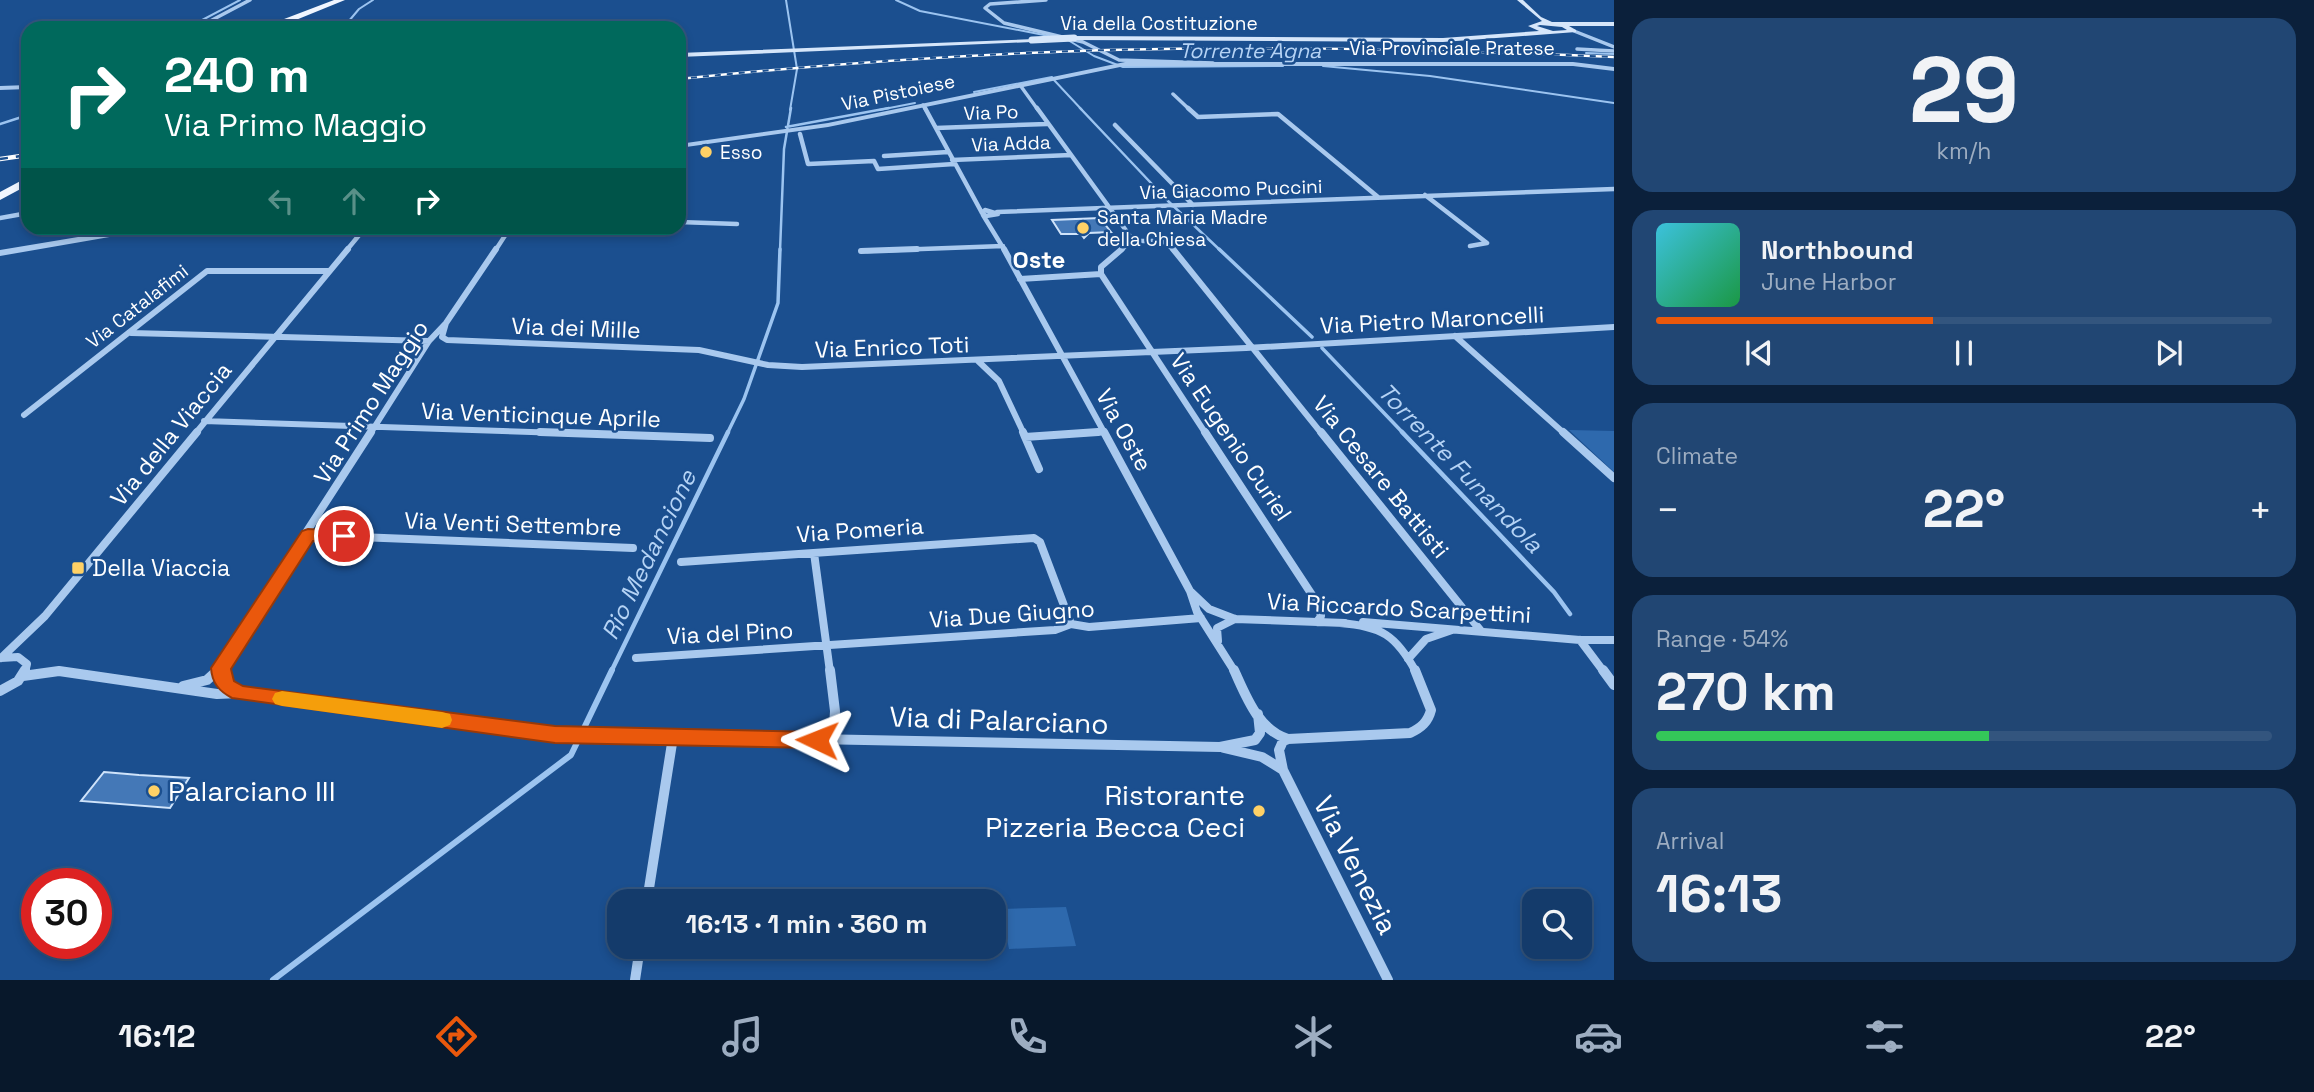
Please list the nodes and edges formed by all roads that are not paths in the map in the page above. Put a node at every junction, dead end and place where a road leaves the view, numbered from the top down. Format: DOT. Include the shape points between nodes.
graph roads {
  1 [pos="250,0"];
  2 [pos="341,0"];
  3 [pos="349,0"];
  4 [pos="1046,0"];
  5 [pos="1520,0"];
  6 [pos="210,21"];
  7 [pos="286,21"];
  8 [pos="302,21"];
  9 [pos="1537,23"];
  10 [pos="1560,24"];
  11 [pos="1581,24"];
  12 [pos="1614,24"];
  13 [pos="1570,31"];
  14 [pos="1525,32"];
  15 [pos="1549,32"];
  16 [pos="1585,37"];
  17 [pos="1577,49"];
  18 [pos="1614,49"];
  19 [pos="686,55"];
  20 [pos="1213,63"];
  21 [pos="1122,65"];
  22 [pos="1614,69"];
  23 [pos="1020,85"];
  24 [pos="0,88"];
  25 [pos="21,88"];
  26 [pos="1173,94"];
  27 [pos="923,104"];
  28 [pos="1047,124"];
  29 [pos="1115,125"];
  30 [pos="936,128"];
  31 [pos="797,132"];
  32 [pos="686,145"];
  33 [pos="948,152"];
  34 [pos="1071,155"];
  35 [pos="884,156"];
  36 [pos="953,162"];
  37 [pos="21,177"];
  38 [pos="21,184"];
  39 [pos="0,189"];
  40 [pos="1614,189"];
  41 [pos="1424,195"];
  42 [pos="0,197"];
  43 [pos="1378,197"];
  44 [pos="1190,205"];
  45 [pos="1110,208"];
  46 [pos="21,214"];
  47 [pos="982,214"];
  48 [pos="996,214"];
  49 [pos="0,218"];
  50 [pos="686,222"];
  51 [pos="737,223"];
  52 [pos="104,235"];
  53 [pos="359,235"];
  54 [pos="505,235"];
  55 [pos="995,235"];
  56 [pos="1130,241"];
  57 [pos="1003,246"];
  58 [pos="1470,246"];
  59 [pos="861,251"];
  60 [pos="0,253"];
  61 [pos="328,271"];
  62 [pos="1101,274"];
  63 [pos="1020,279"];
  64 [pos="446,323"];
  65 [pos="1614,327"];
  66 [pos="130,333"];
  67 [pos="274,336"];
  68 [pos="1455,336"];
  69 [pos="429,341"];
  70 [pos="1252,347"];
  71 [pos="1152,352"];
  72 [pos="724,355"];
  73 [pos="1062,356"];
  74 [pos="978,361"];
  75 [pos="24,415"];
  76 [pos="204,421"];
  77 [pos="377,426"];
  78 [pos="1102,432"];
  79 [pos="1025,437"];
  80 [pos="710,438"];
  81 [pos="1039,469"];
  82 [pos="1614,478"];
  83 [pos="308,535"];
  84 [pos="633,548"];
  85 [pos="814,553"];
  86 [pos="681,562"];
  87 [pos="1190,591"];
  88 [pos="1201,618"];
  89 [pos="1235,619"];
  90 [pos="1317,622"];
  91 [pos="1340,623"];
  92 [pos="1071,624"];
  93 [pos="1457,630"];
  94 [pos="1481,631"];
  95 [pos="1580,640"];
  96 [pos="1614,640"];
  97 [pos="1218,642"];
  98 [pos="826,647"];
  99 [pos="636,658"];
  100 [pos="0,659"];
  101 [pos="1408,659"];
  102 [pos="221,668"];
  103 [pos="23,676"];
  104 [pos="1614,685"];
  105 [pos="179,687"];
  106 [pos="0,691"];
  107 [pos="239,693"];
  108 [pos="1258,714"];
  109 [pos="1260,733"];
  110 [pos="673,737"];
  111 [pos="1288,739"];
  112 [pos="833,741"];
  113 [pos="1220,747"];
  114 [pos="1283,770"];
  115 [pos="649,889"];
  116 [pos="638,959"];
  117 [pos="635,980"];
  118 [pos="1388,980"];
  1 -- 6 [label="street"];
  2 -- 7 [label="main road"];
  3 -- 8 [label="main road"];
  4 -- 20 [label="street" via="985,8 1004,23 1083,42 1119,60"];
  5 -- 9 [label="main road, Via Provinciale Pratese"];
  9 -- 10 [label="main road"];
  9 -- 14 [label="main road"];
  9 -- 15 [label="main road"];
  10 -- 11 [label="main road, Via Provinciale Pratese"];
  10 -- 13 [label="main road"];
  11 -- 12 [label="main road, Via Provinciale Pratese"];
  11 -- 13 [label="main road, Via Provinciale Pratese"];
  13 -- 15 [label="main road"];
  13 -- 16 [label="street"];
  13 -- 16 [label="street"];
  14 -- 15 [label="main road, Via della Costituzione"];
  14 -- 19 [label="main road, Via della Costituzione, bridge" via="1443,40 1074,38"];
  16 -- 18 [label="street"];
  17 -- 18 [label="street"];
  20 -- 21 [label="street, Via Provinciale Pratese"];
  20 -- 22 [label="street, Via Provinciale Pratese" via="1573,64"];
  21 -- 23 [label="street, Via Pistoiese"];
  23 -- 27 [label="street, Via Pistoiese"];
  23 -- 28 [label="street"];
  24 -- 25 [label="street"];
  26 -- 43 [label="street" via="1198,117 1279,114"];
  27 -- 30 [label="street, Via Oste"];
  27 -- 31 [label="street, Via Pistoiese"];
  28 -- 30 [label="street, Via Po"];
  28 -- 34 [label="street"];
  29 -- 44 [label="street"];
  30 -- 33 [label="street, Via Oste"];
  31 -- 32 [label="street, Via Pistoiese"];
  31 -- 36 [label="street, Via Adda" via="808,164 874,161 878,169"];
  33 -- 35 [label="street"];
  33 -- 36 [label="street, Via Oste"];
  34 -- 36 [label="street, Via Adda"];
  34 -- 45 [label="street"];
  36 -- 47 [label="street, Via Oste"];
  37 -- 39 [label="main road"];
  38 -- 42 [label="main road"];
  40 -- 41 [label="street, Via Giacomo Puccini"];
  41 -- 43 [label="street, Via Giacomo Puccini"];
  41 -- 58 [label="street" via="1487,243"];
  43 -- 44 [label="street, Via Giacomo Puccini"];
  44 -- 45 [label="street, Via Giacomo Puccini"];
  45 -- 48 [label="street, Via Giacomo Puccini"];
  45 -- 56 [label="street"];
  46 -- 49 [label="street"];
  47 -- 48 [label="street, Via Giacomo Puccini" via="988,210"];
  47 -- 55 [label="street, Via Oste"];
  48 -- 55 [label="street" via="992,222"];
  50 -- 51 [label="street"];
  52 -- 60 [label="street"];
  53 -- 61 [label="street, Via della Viaccia"];
  54 -- 64 [label="street, Via Primo Maggio"];
  55 -- 57 [label="street, Via Oste"];
  56 -- 62 [label="street" via="1101,267"];
  56 -- 70 [label="street, Via Cesare Battisti" via="1170,245"];
  57 -- 59 [label="street"];
  57 -- 63 [label="street, Via Oste"];
  61 -- 66 [label="street, Via Catalafimi" via="210,270"];
  61 -- 67 [label="street, Via della Viaccia"];
  62 -- 63 [label="street"];
  62 -- 71 [label="street, Via Eugenio Curiel"];
  63 -- 73 [label="street, Via Oste"];
  64 -- 69 [label="street, Via Primo Maggio"];
  64 -- 72 [label="street, Via dei Mille" via="442,337 447,340 699,350"];
  65 -- 68 [label="street, Via Pietro Maroncelli"];
  66 -- 67 [label="street"];
  66 -- 75 [label="street, Via Catalafimi"];
  67 -- 69 [label="street"];
  67 -- 76 [label="street, Via della Viaccia"];
  68 -- 70 [label="street, Via Pietro Maroncelli"];
  68 -- 82 [label="street"];
  69 -- 77 [label="street, Via Primo Maggio"];
  70 -- 71 [label="street, Via Pietro Maroncelli"];
  70 -- 94 [label="street, Via Cesare Battisti"];
  71 -- 73 [label="street, Via Enrico Toti"];
  71 -- 90 [label="street, Via Eugenio Curiel" via="1318,604 1321,615"];
  72 -- 74 [label="street, Via Enrico Toti" via="802,367"];
  73 -- 74 [label="street, Via Enrico Toti"];
  73 -- 78 [label="street, Via Oste"];
  74 -- 79 [label="street" via="999,381"];
  76 -- 77 [label="street, Via Venticinque Aprile"];
  76 -- 100 [label="street, Via della Viaccia" via="44,616"];
  77 -- 80 [label="street, Via Venticinque Aprile"];
  77 -- 83 [label="street, Via Primo Maggio"];
  78 -- 79 [label="street"];
  78 -- 87 [label="street, Via Oste"];
  79 -- 81 [label="street"];
  83 -- 84 [label="street, Via Venti Settembre"];
  83 -- 102 [label="street, Via Primo Maggio"];
  85 -- 86 [label="street, Via Pomeria"];
  85 -- 92 [label="street, Via Pomeria" via="1030,538 1041,542"];
  85 -- 98 [label="street"];
  87 -- 88 [label="street, Via Oste"];
  87 -- 89 [label="street, Via Riccardo Scarpettini" via="1209,609"];
  88 -- 92 [label="street, Via Due Giugno" via="1088,627"];
  88 -- 97 [label="street, Via Oste"];
  89 -- 90 [label="street, Via Riccardo Scarpettini"];
  89 -- 97 [label="street" via="1217,628"];
  90 -- 91 [label="street, Via Riccardo Scarpettini"];
  91 -- 93 [label="street, Via Riccardo Scarpettini"];
  91 -- 101 [label="street" via="1381,631"];
  92 -- 98 [label="street, Via Due Giugno" via="1055,630"];
  93 -- 94 [label="street, Via Riccardo Scarpettini"];
  93 -- 101 [label="street" via="1417,644"];
  94 -- 95 [label="street, Via Riccardo Scarpettini"];
  95 -- 96 [label="street, Via Riccardo Scarpettini"];
  95 -- 104 [label="street"];
  97 -- 108 [label="street, Via Oste"];
  98 -- 99 [label="street, Via del Pino"];
  98 -- 112 [label="street" via="835,711"];
  100 -- 103 [label="street" via="24,659 27,669"];
  101 -- 111 [label="street" via="1431,710 1418,730"];
  102 -- 105 [label="street, Via Primo Maggio" via="207,680"];
  102 -- 107 [label="street" via="223,682"];
  103 -- 105 [label="street, Via di Palarciano" via="59,671"];
  103 -- 106 [label="street"];
  105 -- 107 [label="street, Via di Palarciano"];
  107 -- 110 [label="street, Via di Palarciano" via="555,734"];
  108 -- 109 [label="street, Via Oste"];
  108 -- 111 [label="street, Via Oste" via="1274,734"];
  109 -- 113 [label="street, Via di Palarciano" via="1255,740"];
  110 -- 112 [label="street, Via di Palarciano"];
  110 -- 115 [label="street"];
  111 -- 114 [label="street" via="1279,750"];
  112 -- 113 [label="street, Via di Palarciano"];
  113 -- 114 [label="street" via="1262,757"];
  114 -- 118 [label="street, Via Venezia"];
  116 -- 117 [label="street"];
}
